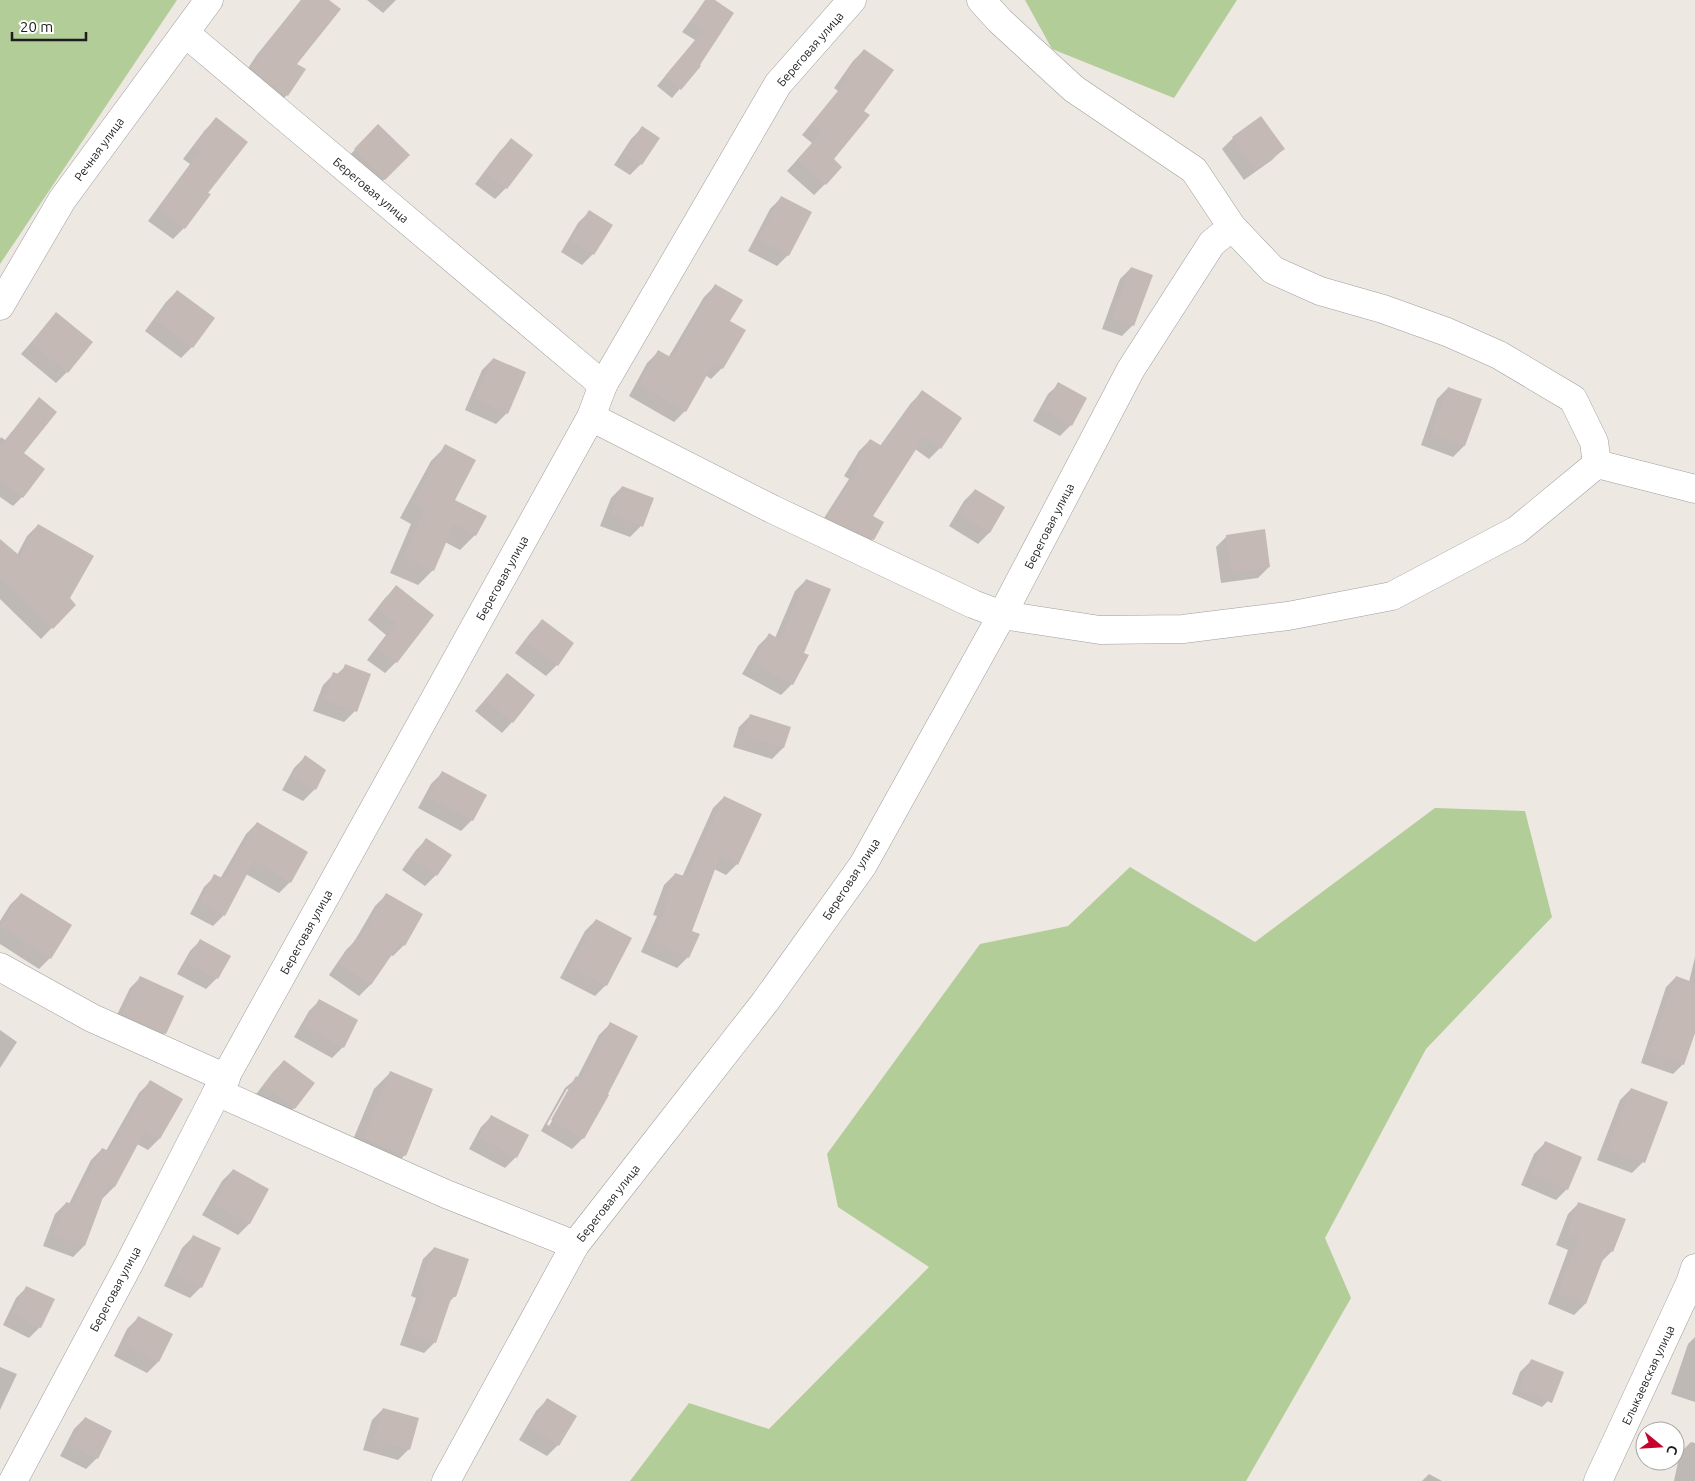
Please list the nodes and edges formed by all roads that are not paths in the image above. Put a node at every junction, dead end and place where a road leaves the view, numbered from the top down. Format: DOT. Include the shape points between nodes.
graph roads {
  1 [pos="209,0"];
  2 [pos="852,0"];
  3 [pos="981,0"];
  4 [pos="185,32"];
  5 [pos="1232,226"];
  6 [pos="0,306"];
  7 [pos="604,385"];
  8 [pos="591,417"];
  9 [pos="1598,464"];
  10 [pos="1695,488"];
  11 [pos="1002,615"];
  12 [pos="0,967"];
  13 [pos="221,1085"];
  14 [pos="575,1245"];
  15 [pos="1695,1268"];
  16 [pos="13,1481"];
  17 [pos="446,1481"];
  18 [pos="1598,1481"];
  1 -- 4 [label="street, Речная улица"];
  2 -- 7 [label="street, Береговая улица" via="778,84"];
  3 -- 5 [label="street" via="1074,89 1194,170"];
  4 -- 6 [label="street, Речная улица" via="62,200"];
  4 -- 7 [label="street, Береговая улица"];
  5 -- 9 [label="street" via="1273,270 1320,291 1383,308 1447,332 1499,355 1573,399 1594,442"];
  5 -- 11 [label="street, Береговая улица" via="1212,243 1131,370"];
  7 -- 8 [label="street, Береговая улица"];
  8 -- 11 [label="street" via="772,509"];
  8 -- 13 [label="street, Береговая улица"];
  9 -- 10 [label="street"];
  9 -- 11 [label="street" via="1517,530 1392,596 1288,616 1184,629 1100,630"];
  11 -- 14 [label="street, Береговая улица" via="863,865 765,1002"];
  12 -- 13 [label="street"];
  13 -- 14 [label="street" via="446,1194"];
  13 -- 16 [label="street, Береговая улица"];
  14 -- 17 [label="street, Береговая улица"];
  15 -- 18 [label="street, Елыкаевская улица"];
}
